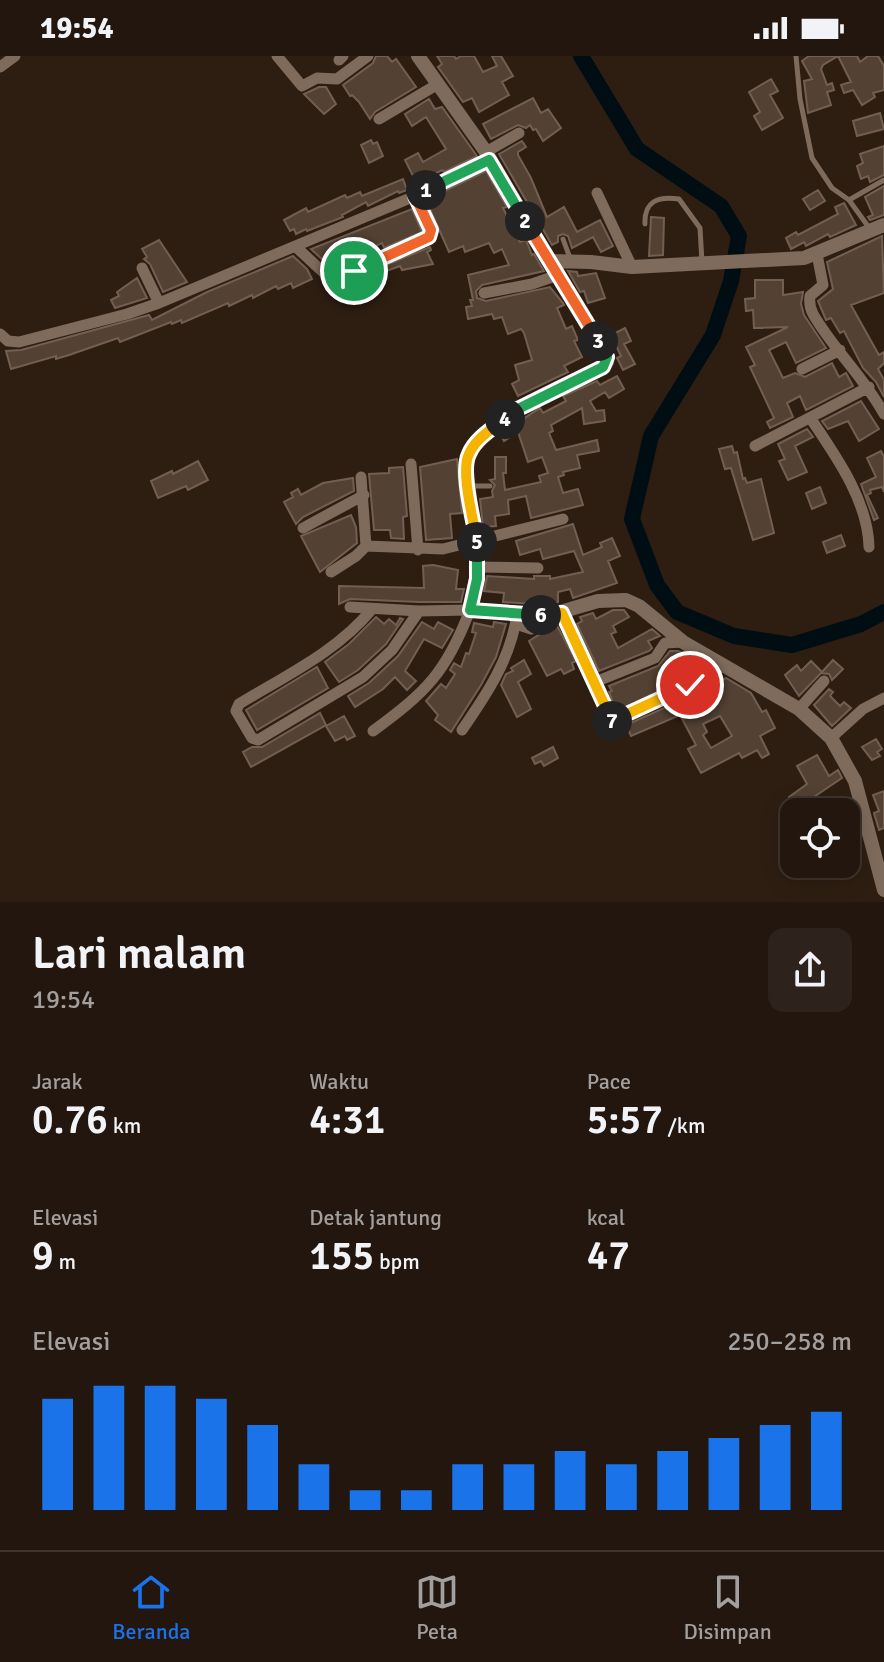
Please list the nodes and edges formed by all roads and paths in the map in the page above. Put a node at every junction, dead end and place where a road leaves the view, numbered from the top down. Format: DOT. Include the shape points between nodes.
graph roads {
  1 [pos="15,56"];
  2 [pos="277,56"];
  3 [pos="368,56"];
  4 [pos="418,56"];
  5 [pos="796,56"];
  6 [pos="0,67"];
  7 [pos="438,84"];
  8 [pos="379,119"];
  9 [pos="519,133"];
  10 [pos="487,156"];
  11 [pos="884,180"];
  12 [pos="597,193"];
  13 [pos="415,196"];
  14 [pos="849,200"];
  15 [pos="645,224"];
  16 [pos="877,227"];
  17 [pos="563,239"];
  18 [pos="296,247"];
  19 [pos="817,254"];
  20 [pos="550,261"];
  21 [pos="571,263"];
  22 [pos="702,263"];
  23 [pos="632,267"];
  24 [pos="142,268"];
  25 [pos="558,275"];
  26 [pos="484,293"];
  27 [pos="159,303"];
  28 [pos="0,334"];
  29 [pos="840,350"];
  30 [pos="802,369"];
  31 [pos="884,383"];
  32 [pos="870,389"];
  33 [pos="883,409"];
  34 [pos="811,419"];
  35 [pos="755,446"];
  36 [pos="411,464"];
  37 [pos="361,477"];
  38 [pos="468,486"];
  39 [pos="490,486"];
  40 [pos="364,495"];
  41 [pos="563,519"];
  42 [pos="303,528"];
  43 [pos="477,542"];
  44 [pos="366,546"];
  45 [pos="869,547"];
  46 [pos="418,550"];
  47 [pos="478,567"];
  48 [pos="538,568"];
  49 [pos="331,572"];
  50 [pos="350,607"];
  51 [pos="372,609"];
  52 [pos="470,610"];
  53 [pos="419,611"];
  54 [pos="562,613"];
  55 [pos="516,619"];
  56 [pos="531,629"];
  57 [pos="683,642"];
  58 [pos="721,663"];
  59 [pos="824,681"];
  60 [pos="595,682"];
  61 [pos="884,698"];
  62 [pos="799,709"];
  63 [pos="462,730"];
  64 [pos="373,731"];
  65 [pos="831,738"];
  66 [pos="884,890"];
  1 -- 6 [label="street"];
  2 -- 3 [label="street" via="302,86 317,78 337,79"];
  4 -- 7 [label="street"];
  5 -- 14 [label="lane" via="812,158 832,188"];
  7 -- 8 [label="street"];
  7 -- 10 [label="street"];
  9 -- 10 [label="street"];
  10 -- 13 [label="street"];
  10 -- 20 [label="street"];
  11 -- 14 [label="lane"];
  12 -- 23 [label="street"];
  13 -- 18 [label="street"];
  13 -- 18 [label="street" via="430,234 381,260 332,275"];
  14 -- 16 [label="lane"];
  15 -- 22 [label="lane" via="644,214 652,203 663,197 679,199 700,228"];
  16 -- 19 [label="street"];
  17 -- 21 [label="lane"];
  18 -- 27 [label="street"];
  19 -- 22 [label="street"];
  19 -- 29 [label="street" via="823,285 810,296 809,305"];
  20 -- 21 [label="street"];
  20 -- 25 [label="street"];
  21 -- 23 [label="street"];
  22 -- 23 [label="street"];
  24 -- 27 [label="street"];
  25 -- 26 [label="street"];
  25 -- 38 [label="street" via="607,362 518,409 492,429 467,456"];
  27 -- 28 [label="street" via="19,342"];
  29 -- 30 [label="street"];
  29 -- 32 [label="street"];
  31 -- 32 [label="street"];
  32 -- 33 [label="street"];
  32 -- 34 [label="street"];
  34 -- 35 [label="street"];
  34 -- 45 [label="street" via="852,488 866,519"];
  36 -- 46 [label="street"];
  37 -- 40 [label="street"];
  38 -- 39 [label="lane"];
  38 -- 43 [label="street"];
  40 -- 42 [label="street"];
  40 -- 44 [label="street"];
  41 -- 43 [label="street"];
  43 -- 46 [label="street"];
  43 -- 47 [label="street"];
  44 -- 46 [label="street"];
  44 -- 49 [label="street"];
  47 -- 48 [label="street"];
  47 -- 52 [label="street"];
  50 -- 51 [label="street"];
  51 -- 53 [label="street"];
  51 -- 53 [label="street" via="330,648 239,704 236,711 252,738 258,740 363,677 392,650"];
  52 -- 53 [label="street"];
  52 -- 55 [label="street"];
  52 -- 64 [label="street" via="456,646 426,689"];
  54 -- 55 [label="street"];
  54 -- 57 [label="street" via="626,600"];
  54 -- 60 [label="street"];
  55 -- 56 [label="street"];
  55 -- 63 [label="street" via="510,647"];
  57 -- 58 [label="street"];
  57 -- 60 [label="street" via="665,643 655,658"];
  58 -- 60 [label="street" via="692,678 683,690 612,722"];
  58 -- 62 [label="street"];
  59 -- 62 [label="street"];
  61 -- 65 [label="street"];
  62 -- 65 [label="street"];
  65 -- 66 [label="street" via="855,781"];
}
